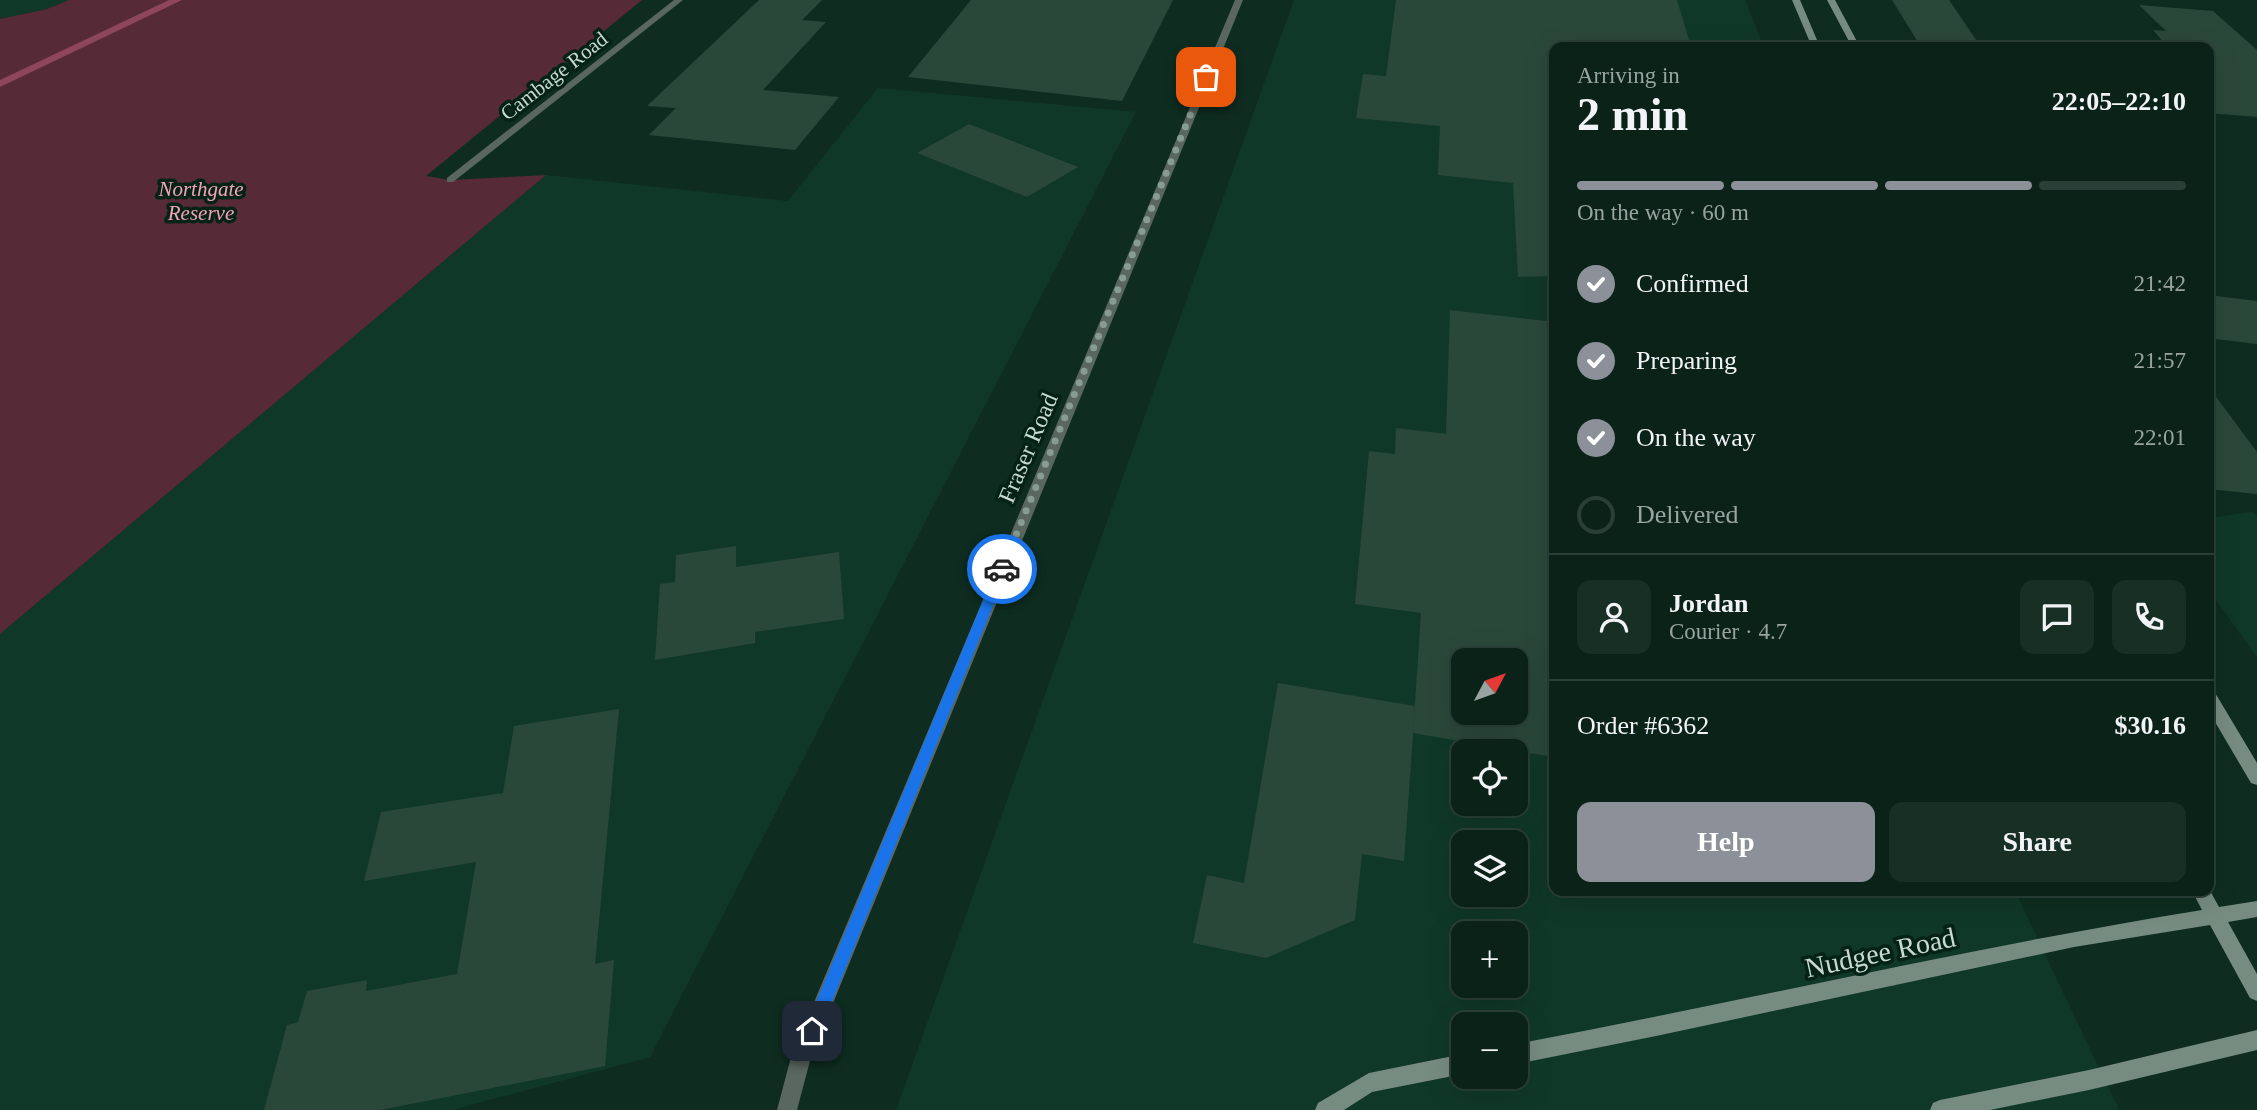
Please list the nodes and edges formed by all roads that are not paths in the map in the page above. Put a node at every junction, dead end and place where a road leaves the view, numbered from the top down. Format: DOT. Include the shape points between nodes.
graph roads {
  1 [pos="679,0"];
  2 [pos="1239,0"];
  3 [pos="1796,0"];
  4 [pos="1831,0"];
  5 [pos="1814,42"];
  6 [pos="1853,42"];
  7 [pos="450,180"];
  8 [pos="2214,705"];
  9 [pos="2257,778"];
  10 [pos="2204,896"];
  11 [pos="2257,909"];
  12 [pos="2214,915"];
  13 [pos="2257,992"];
  14 [pos="2257,1040"];
  15 [pos="1528,1052"];
  16 [pos="1451,1066"];
  17 [pos="787,1110"];
  18 [pos="1325,1110"];
  19 [pos="1940,1110"];
  1 -- 7 [label="street, Cambage Road"];
  2 -- 17 [label="street, Fraser Road" via="801,1057"];
  3 -- 5 [label="main road"];
  4 -- 6 [label="main road"];
  8 -- 9 [label="main road"];
  10 -- 12 [label="main road"];
  11 -- 12 [label="main road, Nudgee Road"];
  12 -- 13 [label="main road"];
  12 -- 15 [label="main road, Nudgee Road" via="2074,939"];
  14 -- 19 [label="main road"];
  16 -- 18 [label="main road" via="1369,1083"];
}
